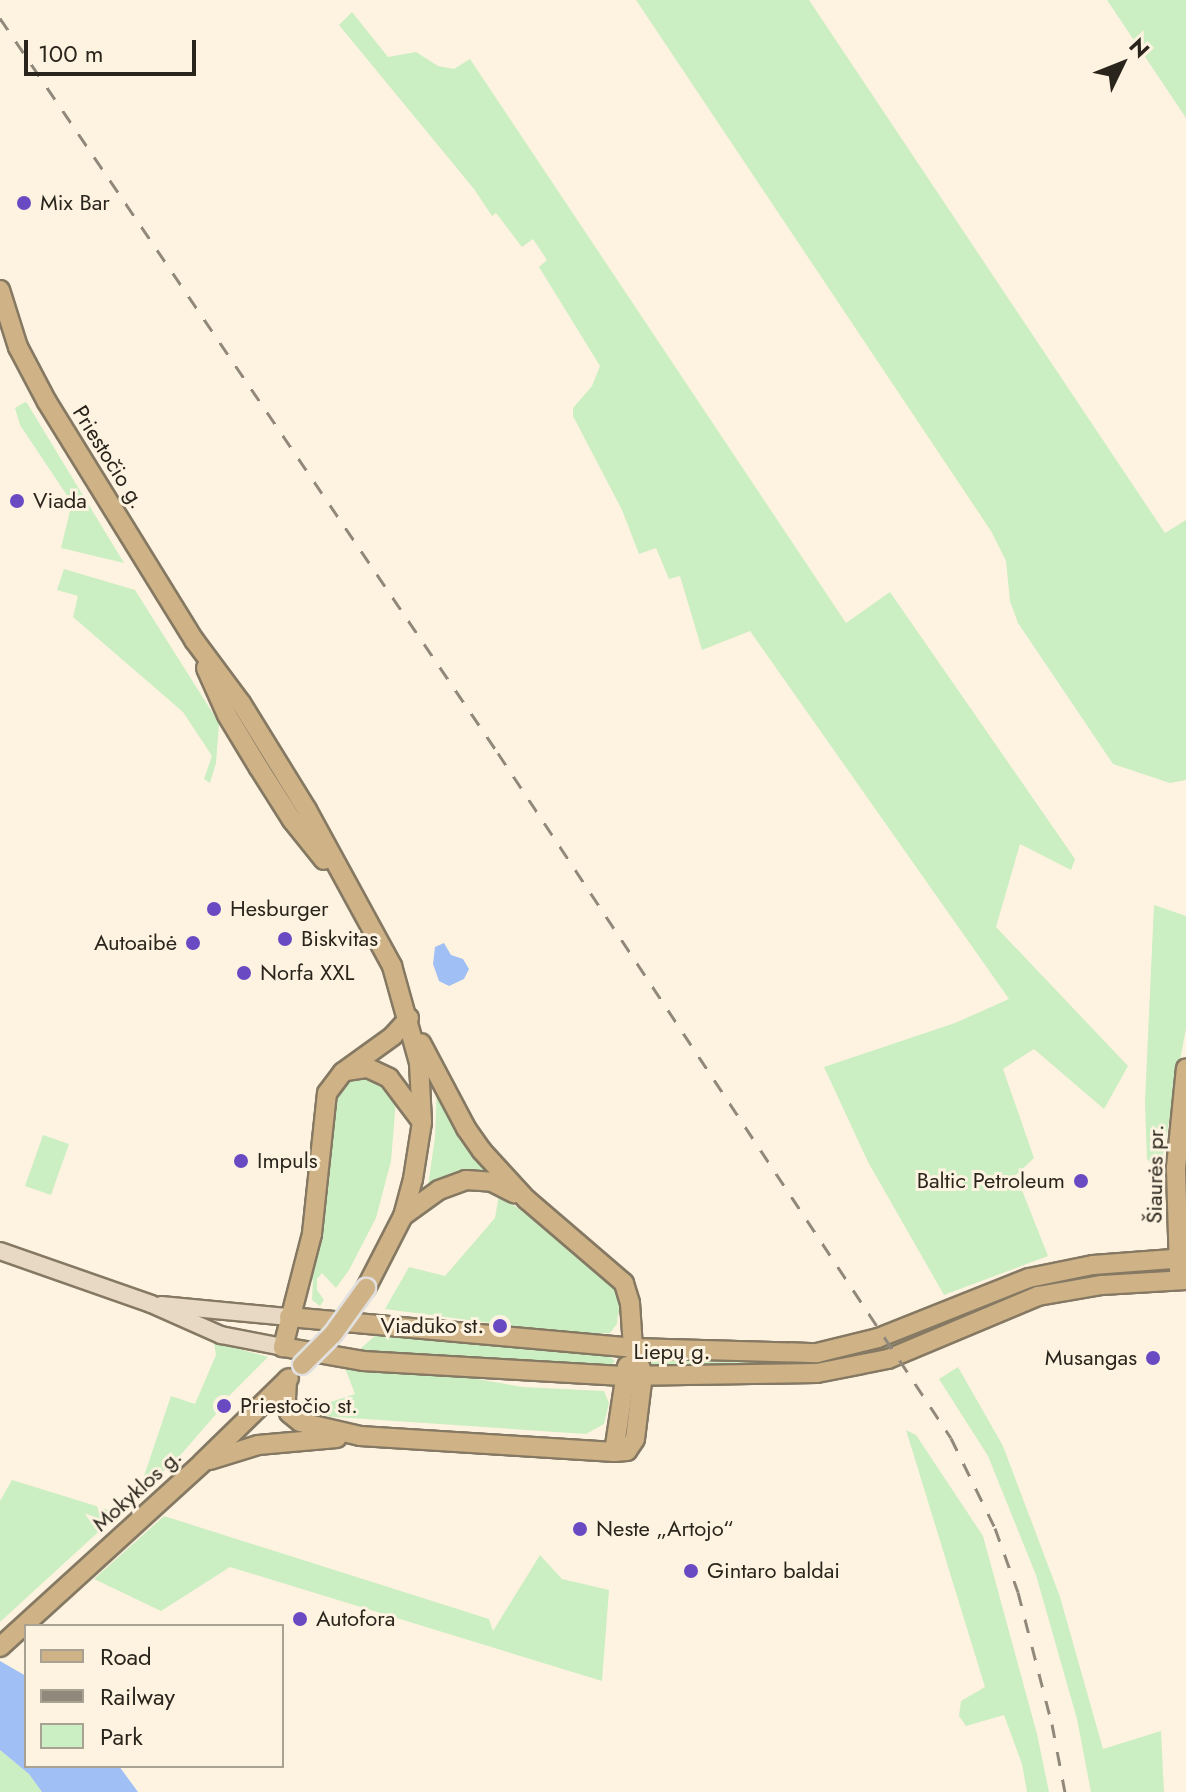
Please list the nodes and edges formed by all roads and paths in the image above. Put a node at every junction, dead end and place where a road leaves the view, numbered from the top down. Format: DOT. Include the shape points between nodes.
graph roads {
  1 [pos="0,290"];
  2 [pos="410,1022"];
  3 [pos="1186,1068"];
  4 [pos="343,1072"];
  5 [pos="422,1122"];
  6 [pos="527,1200"];
  7 [pos="403,1216"];
  8 [pos="0,1251"];
  9 [pos="1182,1258"];
  10 [pos="1182,1280"];
  11 [pos="151,1304"];
  12 [pos="289,1317"];
  13 [pos="283,1347"];
  14 [pos="633,1348"];
  15 [pos="302,1365"];
  16 [pos="643,1374"];
  17 [pos="623,1376"];
  18 [pos="287,1380"];
  19 [pos="360,1436"];
  20 [pos="614,1452"];
  21 [pos="203,1462"];
  22 [pos="25,1624"];
  23 [pos="24,1625"];
  24 [pos="0,1647"];
  1 -- 2 [label="main road, Priestočio g." via="28,368 248,731 292,820 357,901 392,966"];
  2 -- 4 [label="main road"];
  2 -- 5 [label="main road, Priestočio g." via="422,1084"];
  2 -- 6 [label="main road" via="466,1128"];
  3 -- 9 [label="main road, Šiaurės pr." via="1176,1168"];
  4 -- 5 [label="main road" via="368,1068 389,1078"];
  4 -- 12 [label="main road" via="324,1105 312,1234"];
  5 -- 7 [label="main road, Priestočio g."];
  6 -- 7 [label="main road" via="492,1182 466,1180 439,1190"];
  6 -- 14 [label="main road" via="619,1276 630,1303"];
  7 -- 15 [label="main road, Priestočio g., bridge" via="366,1288 333,1334"];
  8 -- 11 [label="main road, Liepų g."];
  9 -- 10 [label="main road, Šiaurės pr."];
  9 -- 14 [label="main road, Liepų g." via="1093,1265 1029,1278 837,1350 796,1354"];
  10 -- 16 [label="main road, Liepų g." via="1038,1296 863,1367 763,1376"];
  11 -- 12 [label="main road, Liepų g."];
  11 -- 13 [label="main road, Liepų g." via="221,1335"];
  12 -- 13 [label="main road"];
  12 -- 14 [label="main road, Liepų g."];
  13 -- 17 [label="main road, Liepų g." via="363,1361"];
  14 -- 16 [label="main road"];
  14 -- 17 [label="main road"];
  15 -- 18 [label="main road, Mokyklos g."];
  16 -- 17 [label="main road, Liepų g."];
  16 -- 20 [label="main road" via="635,1439 627,1451"];
  17 -- 20 [label="main road"];
  18 -- 19 [label="main road" via="289,1413 300,1422"];
  18 -- 21 [label="main road, Mokyklos g."];
  19 -- 20 [label="main road"];
  19 -- 21 [label="main road" via="258,1445"];
  21 -- 22 [label="main road, Mokyklos g."];
  23 -- 24 [label="main road, Mokyklos g."];
}
